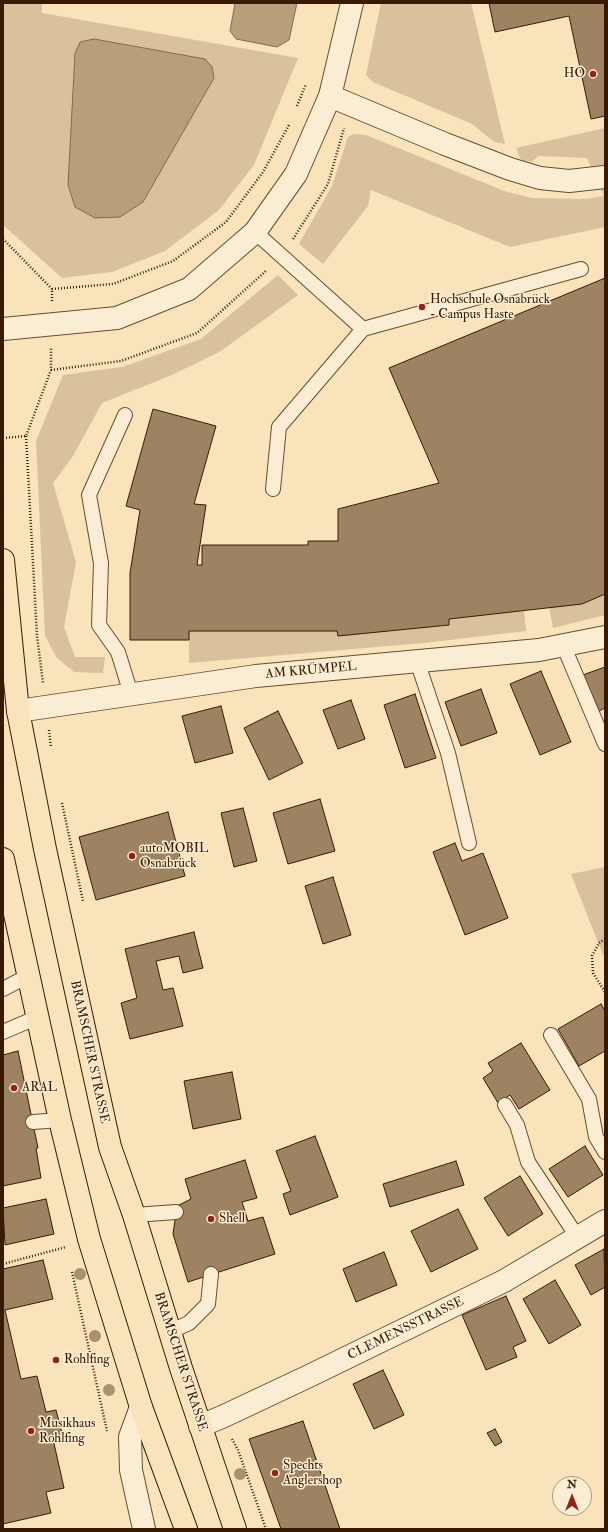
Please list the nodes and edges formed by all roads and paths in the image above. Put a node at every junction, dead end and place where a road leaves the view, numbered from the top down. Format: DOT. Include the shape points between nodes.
graph roads {
  1 [pos="352,3"];
  2 [pos="307,82"];
  3 [pos="330,96"];
  4 [pos="296,110"];
  5 [pos="290,124"];
  6 [pos="605,177"];
  7 [pos="255,232"];
  8 [pos="3,239"];
  9 [pos="581,269"];
  10 [pos="52,289"];
  11 [pos="52,325"];
  12 [pos="3,329"];
  13 [pos="363,329"];
  14 [pos="125,415"];
  15 [pos="26,436"];
  16 [pos="3,438"];
  17 [pos="273,489"];
  18 [pos="3,560"];
  19 [pos="605,637"];
  20 [pos="564,647"];
  21 [pos="417,661"];
  22 [pos="131,694"];
  23 [pos="46,707"];
  24 [pos="18,711"];
  25 [pos="605,744"];
  26 [pos="52,750"];
  27 [pos="61,796"];
  28 [pos="469,843"];
  29 [pos="3,859"];
  30 [pos="84,903"];
  31 [pos="605,939"];
  32 [pos="28,976"];
  33 [pos="3,989"];
  34 [pos="605,992"];
  35 [pos="38,1017"];
  36 [pos="3,1032"];
  37 [pos="550,1035"];
  38 [pos="505,1105"];
  39 [pos="60,1120"];
  40 [pos="33,1122"];
  41 [pos="605,1152"];
  42 [pos="176,1212"];
  43 [pos="134,1214"];
  44 [pos="605,1221"];
  45 [pos="578,1238"];
  46 [pos="89,1239"];
  47 [pos="3,1264"];
  48 [pos="211,1274"];
  49 [pos="169,1332"];
  50 [pos="142,1407"];
  51 [pos="222,1417"];
  52 [pos="200,1426"];
  53 [pos="144,1529"];
  54 [pos="186,1529"];
  55 [pos="235,1529"];
  56 [pos="266,1529"];
  1 -- 3 [label="street"];
  2 -- 4 [label="path"];
  3 -- 6 [label="street" via="445,144 540,178 569,181"];
  3 -- 7 [label="street" via="296,174"];
  5 -- 10 [label="path" via="263,172 226,222 173,261 113,284"];
  7 -- 11 [label="street" via="189,289 117,318"];
  7 -- 13 [label="lane"];
  8 -- 10 [label="path"];
  9 -- 13 [label="lane"];
  10 -- 11 [label="path"];
  11 -- 12 [label="street"];
  11 -- 15 [label="path" via="51,370"];
  13 -- 17 [label="lane" via="279,427"];
  14 -- 22 [label="lane" via="89,495 101,563 100,625 118,652"];
  15 -- 16 [label="path"];
  15 -- 23 [label="path" via="37,636"];
  18 -- 24 [label="main road, BRAMSCHER STRASSE"];
  19 -- 20 [label="street, AM KRÜMPEL"];
  20 -- 21 [label="street, AM KRÜMPEL"];
  20 -- 25 [label="lane"];
  21 -- 22 [label="street, AM KRÜMPEL" via="256,676"];
  21 -- 28 [label="lane" via="448,753"];
  22 -- 23 [label="street, AM KRÜMPEL"];
  23 -- 24 [label="street, AM KRÜMPEL"];
  23 -- 26 [label="path"];
  24 -- 43 [label="main road, BRAMSCHER STRASSE" via="101,1110 110,1147"];
  27 -- 30 [label="path"];
  29 -- 32 [label="main road"];
  31 -- 34 [label="path" via="599,942 592,956 593,973"];
  32 -- 33 [label="lane"];
  32 -- 35 [label="main road"];
  35 -- 36 [label="lane"];
  35 -- 39 [label="main road"];
  37 -- 41 [label="lane" via="589,1099 596,1137"];
  38 -- 45 [label="lane" via="517,1125 528,1162"];
  39 -- 40 [label="lane"];
  39 -- 46 [label="main road"];
  42 -- 43 [label="lane"];
  43 -- 49 [label="main road, BRAMSCHER STRASSE"];
  44 -- 45 [label="street, CLEMENSSTRASSE"];
  45 -- 51 [label="street, CLEMENSSTRASSE" via="504,1281"];
  46 -- 47 [label="path"];
  46 -- 50 [label="main road"];
  48 -- 49 [label="lane" via="208,1304 189,1323"];
  49 -- 52 [label="main road, BRAMSCHER STRASSE"];
  50 -- 53 [label="street" via="130,1437 131,1470"];
  50 -- 54 [label="main road"];
  51 -- 52 [label="street, CLEMENSSTRASSE"];
  51 -- 56 [label="path" via="238,1450"];
  52 -- 55 [label="main road, BRAMSCHER STRASSE"];
}
